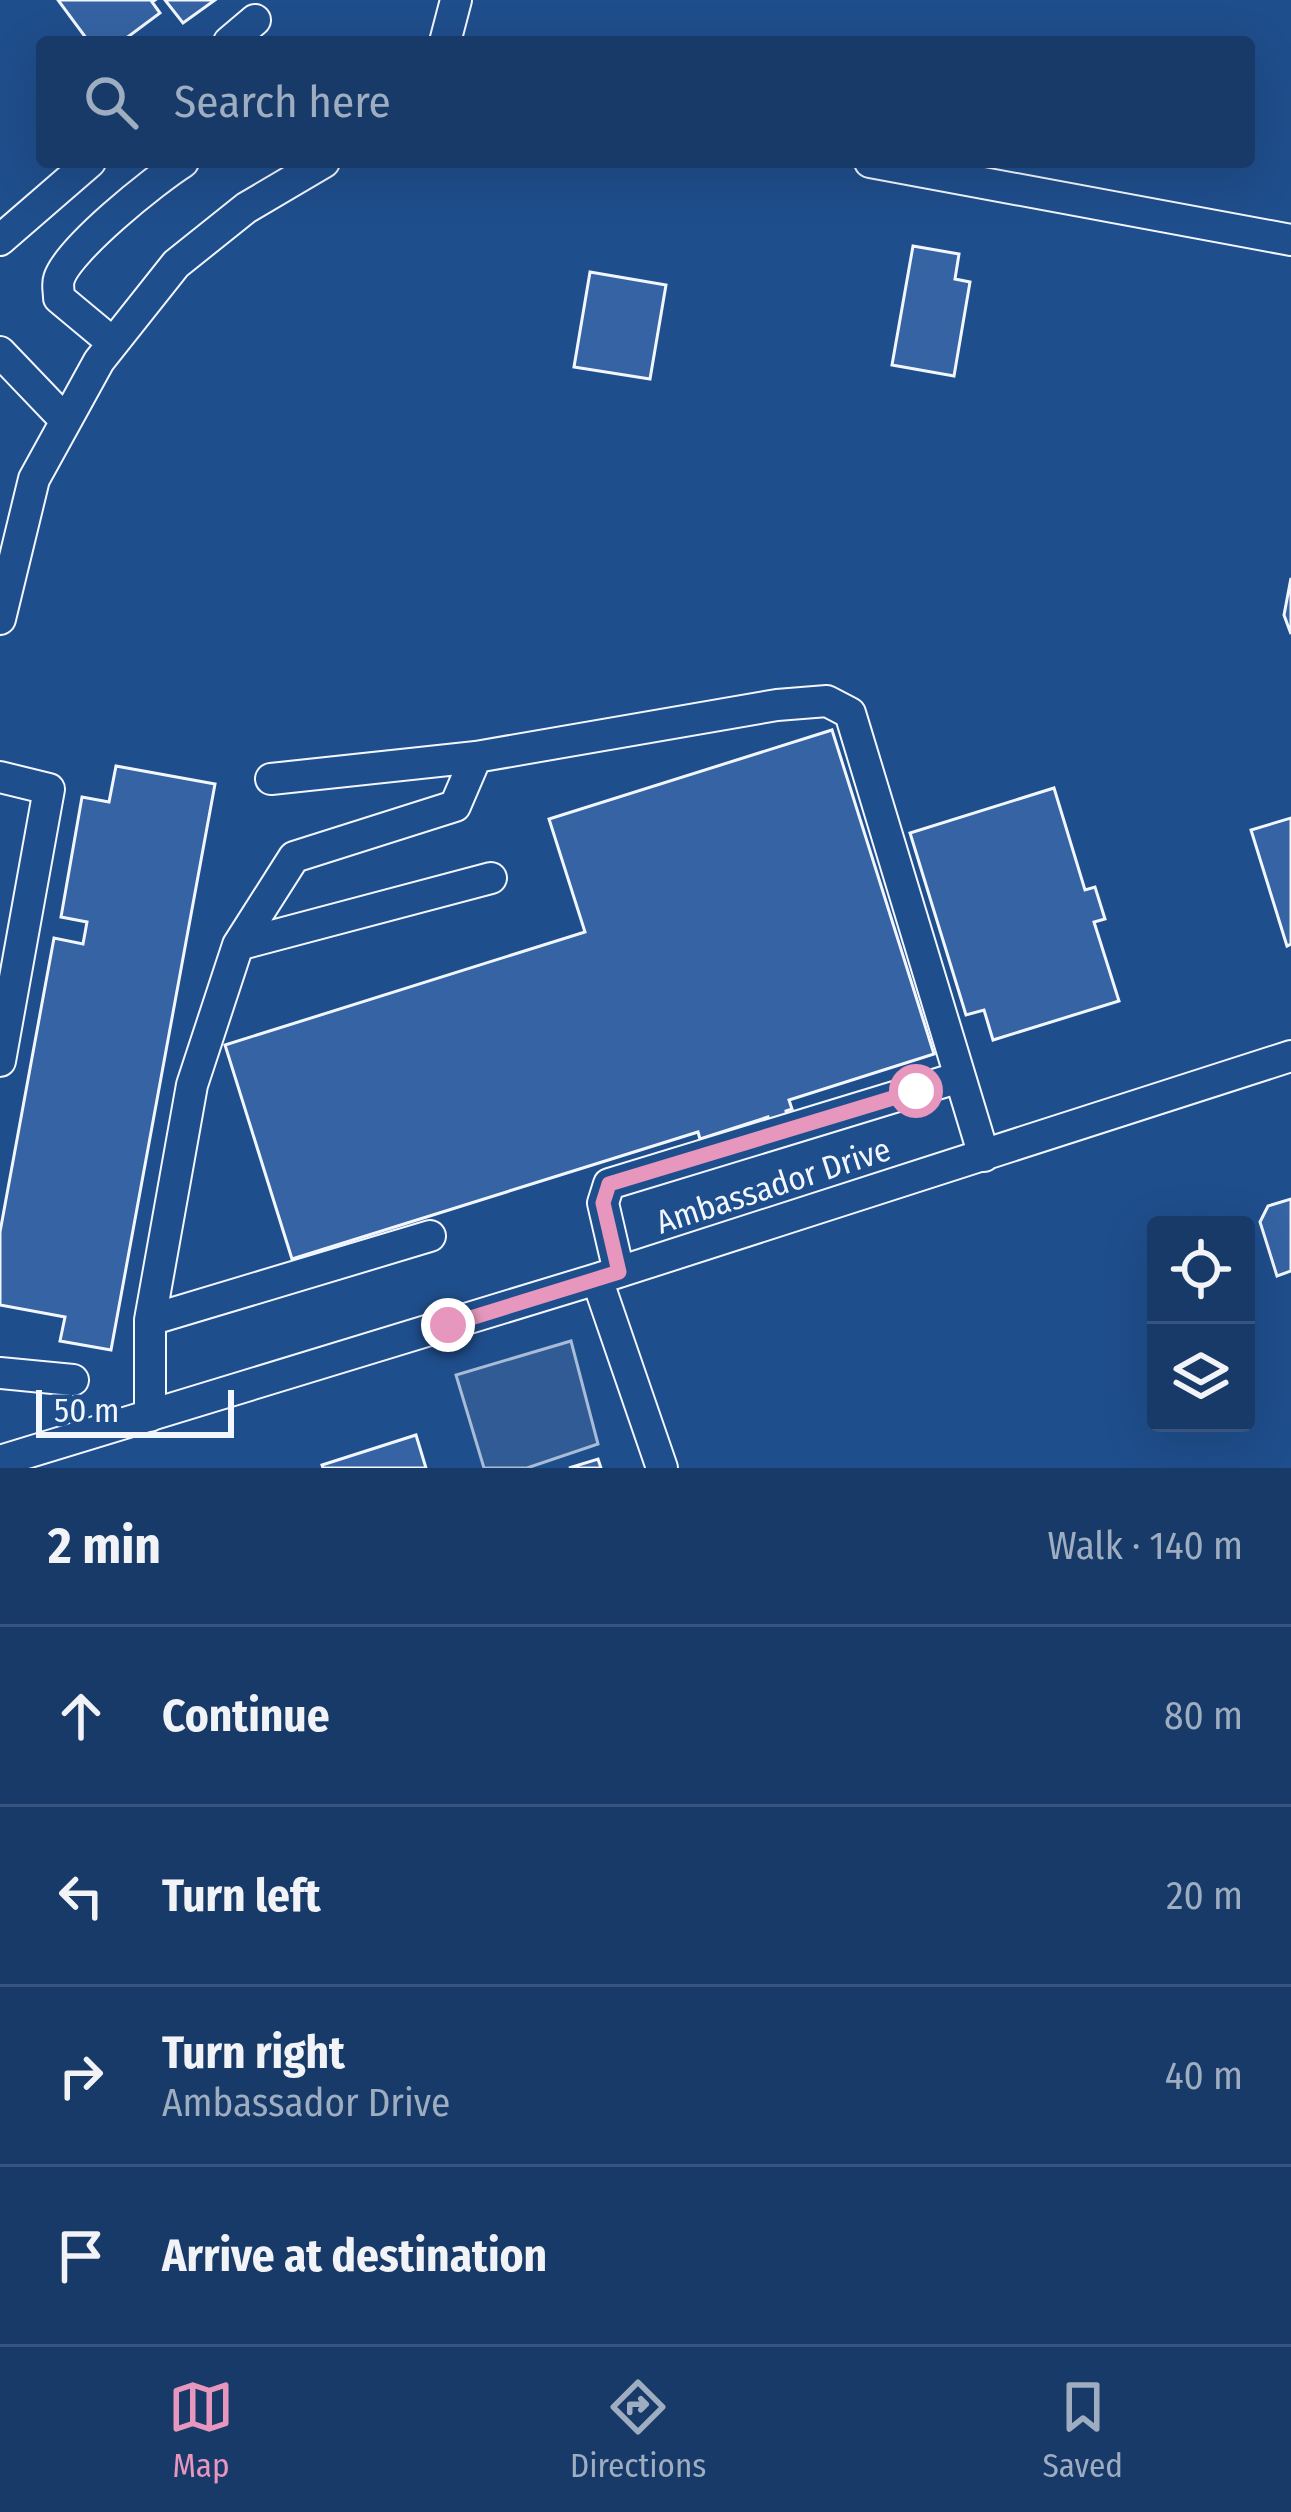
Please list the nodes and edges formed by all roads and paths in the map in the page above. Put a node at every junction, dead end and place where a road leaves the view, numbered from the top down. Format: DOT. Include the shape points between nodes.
graph roads {
  1 [pos="456,0"];
  2 [pos="255,20"];
  3 [pos="237,36"];
  4 [pos="447,36"];
  5 [pos="83,168"];
  6 [pos="173,168"];
  7 [pos="314,168"];
  8 [pos="902,168"];
  9 [pos="0,239"];
  10 [pos="1291,240"];
  11 [pos="113,343"];
  12 [pos="0,352"];
  13 [pos="66,421"];
  14 [pos="0,619"];
  15 [pos="476,757"];
  16 [pos="0,777"];
  17 [pos="271,779"];
  18 [pos="491,878"];
  19 [pos="12,928"];
  20 [pos="238,945"];
  21 [pos="1,1044"];
  22 [pos="1291,1056"];
  23 [pos="960,1077"];
  24 [pos="984,1156"];
  25 [pos="430,1235"];
  26 [pos="608,1276"];
  27 [pos="150,1319"];
  28 [pos="0,1373"];
  29 [pos="73,1380"];
  30 [pos="150,1416"];
  31 [pos="0,1461"];
  32 [pos="662,1468"];
  1 -- 4 [label="street"];
  2 -- 3 [label="street"];
  5 -- 9 [label="street"];
  6 -- 11 [label="street" via="76,253 59,278 59,298"];
  7 -- 11 [label="street" via="176,264"];
  8 -- 10 [label="street"];
  11 -- 13 [label="street"];
  12 -- 13 [label="street"];
  13 -- 14 [label="street" via="34,478"];
  15 -- 17 [label="street"];
  15 -- 20 [label="street" via="455,806 294,856"];
  15 -- 23 [label="street" via="777,705 826,701 850,712"];
  16 -- 19 [label="street" via="49,788"];
  18 -- 20 [label="street"];
  19 -- 21 [label="street"];
  20 -- 27 [label="street" via="192,1085"];
  22 -- 24 [label="street, Ambassador Drive"];
  23 -- 24 [label="street"];
  23 -- 26 [label="street" via="609,1184"];
  24 -- 26 [label="street, Ambassador Drive"];
  25 -- 27 [label="street"];
  26 -- 30 [label="street, Ambassador Drive"];
  26 -- 32 [label="street"];
  27 -- 30 [label="street"];
  28 -- 29 [label="street"];
  30 -- 31 [label="street, Ambassador Drive"];
}
